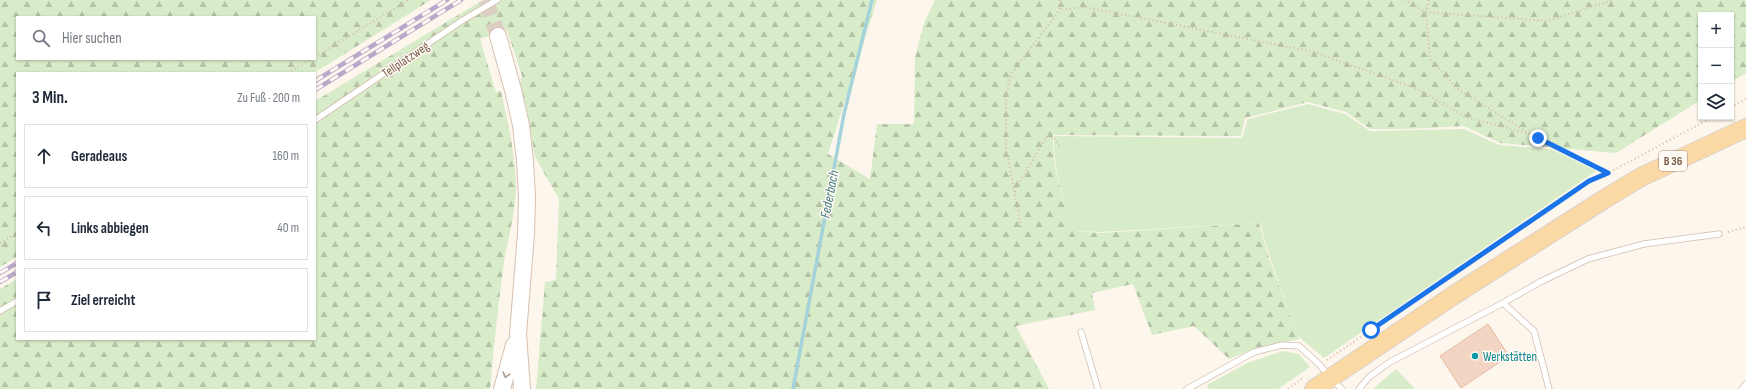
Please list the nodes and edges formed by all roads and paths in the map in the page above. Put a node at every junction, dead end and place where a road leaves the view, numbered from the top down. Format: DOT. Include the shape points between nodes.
graph roads {
  1 [pos="409,0"];
  2 [pos="497,0"];
  3 [pos="1060,0"];
  4 [pos="1405,0"];
  5 [pos="1429,0"];
  6 [pos="1614,0"];
  7 [pos="1060,10"];
  8 [pos="1426,12"];
  9 [pos="498,36"];
  10 [pos="316,55"];
  11 [pos="309,60"];
  12 [pos="290,72"];
  13 [pos="1746,99"];
  14 [pos="1734,105"];
  15 [pos="316,119"];
  16 [pos="1707,120"];
  17 [pos="1746,128"];
  18 [pos="1535,136"];
  19 [pos="1060,147"];
  20 [pos="1608,173"];
  21 [pos="1014,194"];
  22 [pos="1021,227"];
  23 [pos="1746,227"];
  24 [pos="16,234"];
  25 [pos="1719,234"];
  26 [pos="0,243"];
  27 [pos="16,302"];
  28 [pos="1503,303"];
  29 [pos="0,311"];
  30 [pos="1081,332"];
  31 [pos="518,334"];
  32 [pos="1331,377"];
  33 [pos="1746,384"];
  34 [pos="502,389"];
  35 [pos="522,389"];
  36 [pos="1098,389"];
  37 [pos="1187,389"];
  38 [pos="1288,389"];
  39 [pos="1314,389"];
  40 [pos="1359,389"];
  41 [pos="1549,389"];
  42 [pos="1742,389"];
  1 -- 10 [label="path"];
  2 -- 15 [label="lane, Tellplatzweg" via="463,20"];
  3 -- 7 [label="path"];
  4 -- 8 [label="path"];
  5 -- 8 [label="path"];
  6 -- 8 [label="path" via="1547,21"];
  7 -- 18 [label="path" via="1085,7 1314,52 1418,89 1466,117"];
  7 -- 21 [label="path" via="1011,74 1009,81 1006,95 1006,148"];
  8 -- 18 [label="path" via="1430,59 1458,89"];
  9 -- 31 [label="main road" via="516,104 525,161 526,234"];
  11 -- 12 [label="path"];
  13 -- 14 [label="path"];
  16 -- 20 [label="path"];
  17 -- 32 [label="main road, B 36" via="1641,177 1454,295"];
  18 -- 20 [label="path"];
  19 -- 21 [label="path" via="1053,137 1046,137 1028,170 1017,184"];
  20 -- 32 [label="path" via="1584,185"];
  21 -- 22 [label="path"];
  23 -- 25 [label="path"];
  24 -- 26 [label="path"];
  25 -- 28 [label="lane" via="1644,244 1588,259"];
  27 -- 29 [label="lane"];
  28 -- 40 [label="lane" via="1390,362 1368,377"];
  28 -- 41 [label="lane" via="1534,331"];
  30 -- 36 [label="lane"];
  31 -- 34 [label="main road, one-way"];
  31 -- 35 [label="main road"];
  32 -- 37 [label="lane" via="1299,346 1282,345 1254,352"];
  32 -- 38 [label="path"];
  32 -- 39 [label="main road, B 36"];
  33 -- 42 [label="lane"];
}
